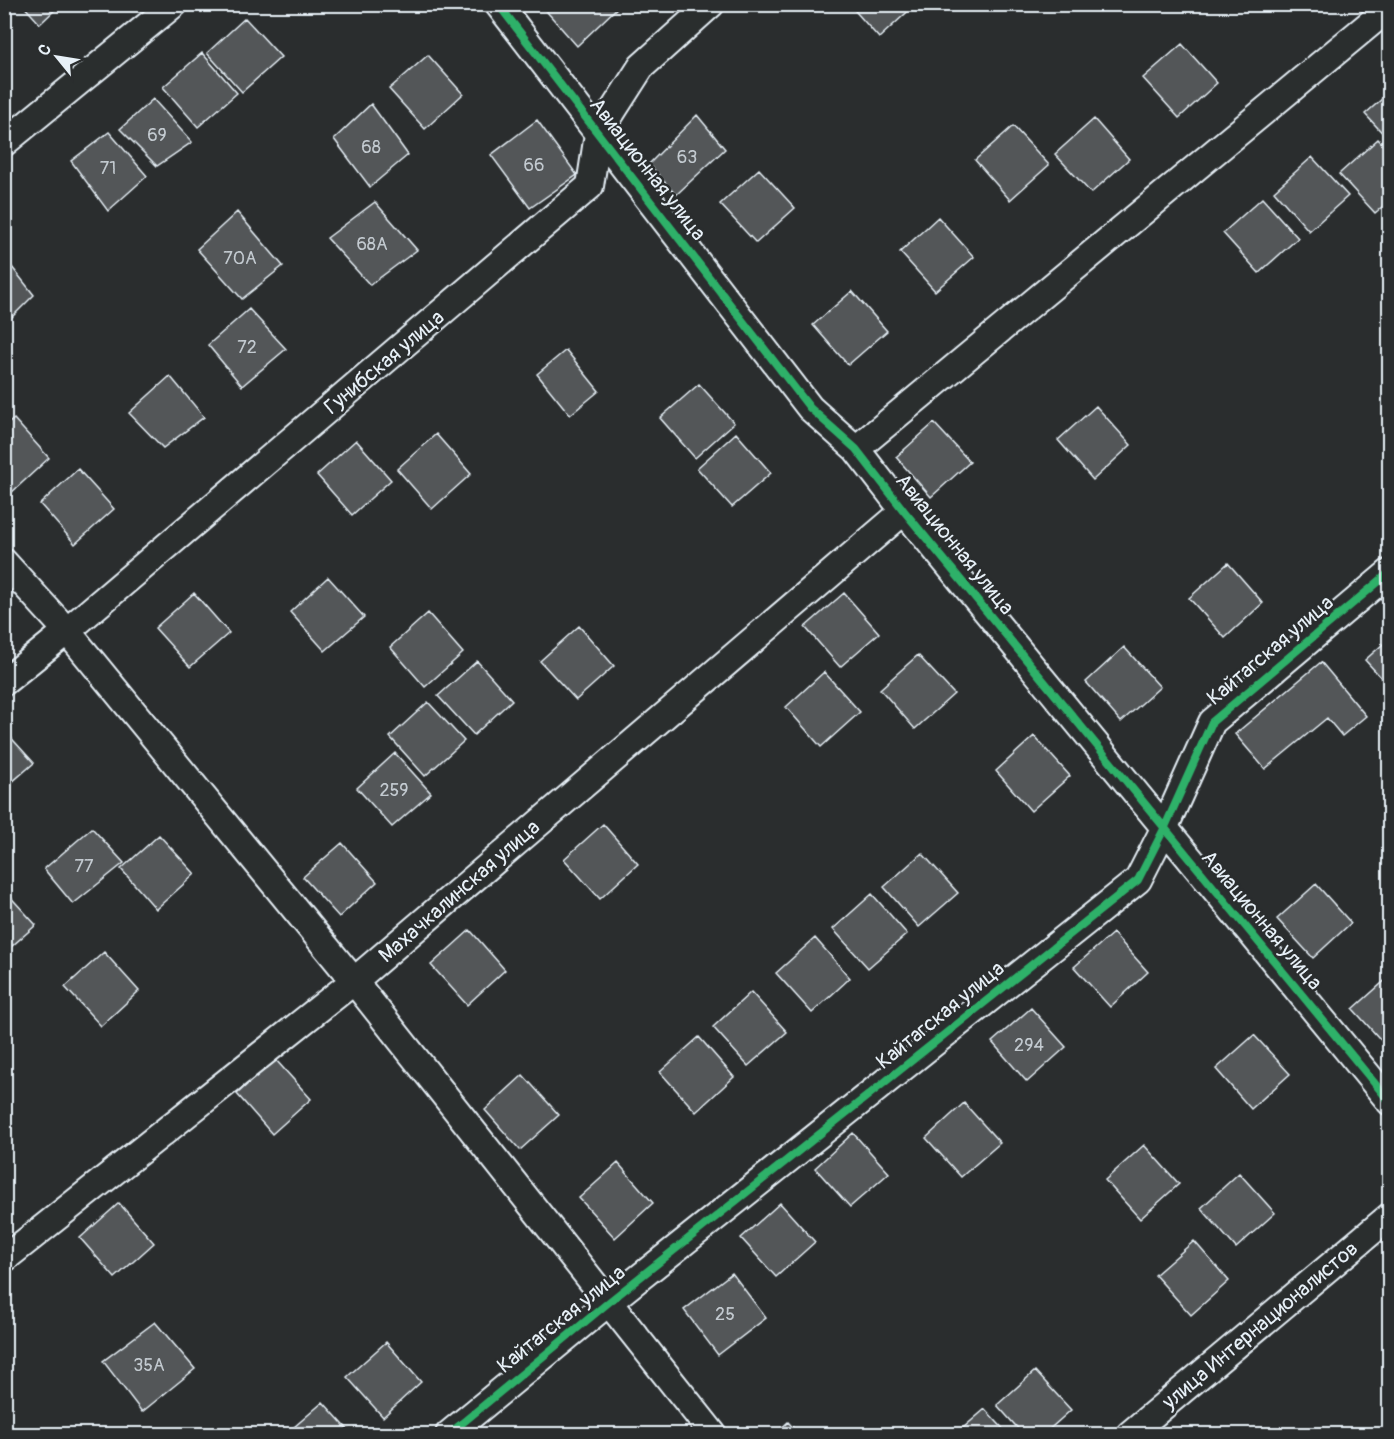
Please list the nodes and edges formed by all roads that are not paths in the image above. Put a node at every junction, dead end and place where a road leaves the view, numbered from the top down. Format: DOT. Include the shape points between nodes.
graph roads {
  1 [pos="174,4"];
  2 [pos="498,4"];
  3 [pos="711,4"];
  4 [pos="1389,7"];
  5 [pos="598,134"];
  6 [pos="4,143"];
  7 [pos="856,449"];
  8 [pos="904,511"];
  9 [pos="4,562"];
  10 [pos="1389,572"];
  11 [pos="68,631"];
  12 [pos="4,682"];
  13 [pos="1164,828"];
  14 [pos="354,981"];
  15 [pos="1388,1096"];
  16 [pos="1389,1216"];
  17 [pos="4,1259"];
  18 [pos="609,1302"];
  19 [pos="449,1434"];
  20 [pos="713,1434"];
  21 [pos="1130,1434"];
  1 -- 6 [label="street"];
  2 -- 5 [label="street, Авиационная улица"];
  3 -- 5 [label="street, Гунибская улица" via="641,67"];
  4 -- 7 [label="street"];
  5 -- 7 [label="street, Авиационная улица" via="810,408"];
  5 -- 11 [label="street, Гунибская улица" via="590,186"];
  7 -- 8 [label="street, Авиационная улица"];
  8 -- 13 [label="street, Авиационная улица"];
  8 -- 14 [label="street, Махачкалинская улица"];
  9 -- 11 [label="street"];
  10 -- 13 [label="street, Кайтагская улица" via="1212,722"];
  11 -- 12 [label="street, Гунибская улица"];
  11 -- 14 [label="street"];
  13 -- 15 [label="street, Авиационная улица"];
  13 -- 18 [label="street, Кайтагская улица" via="1138,880"];
  14 -- 17 [label="street, Махачкалинская улица"];
  14 -- 18 [label="street"];
  16 -- 21 [label="street, улица Интернационалистов"];
  18 -- 19 [label="street, Кайтагская улица"];
  18 -- 20 [label="street"];
}
